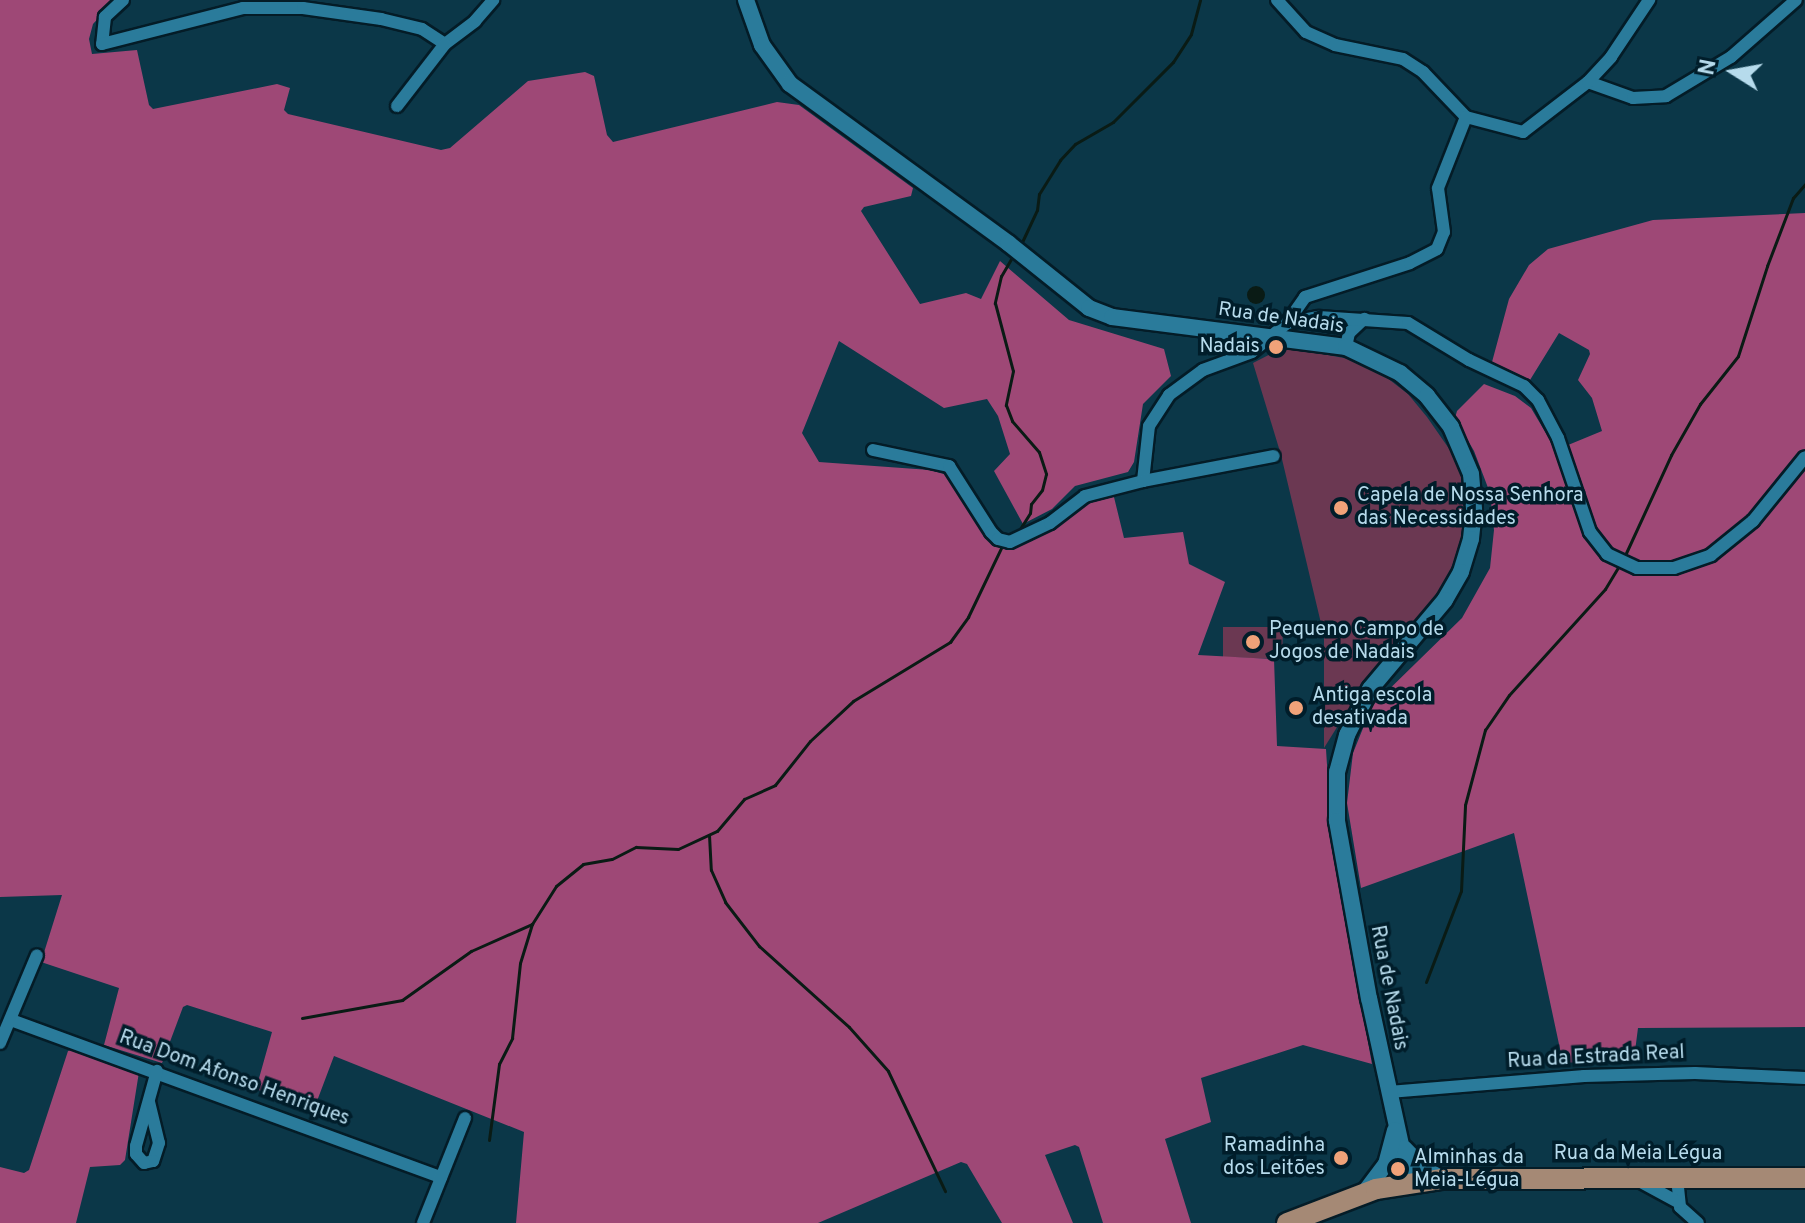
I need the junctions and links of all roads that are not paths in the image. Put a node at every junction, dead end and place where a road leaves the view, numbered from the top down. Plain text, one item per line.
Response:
1 (123, 0) edge
2 (493, 0) edge
3 (746, 0) edge
4 (1277, 0) edge
5 (1649, 0) edge
6 (1796, 0) edge
7 (445, 44) junction
8 (1588, 82) junction
9 (397, 106) dead end
10 (1466, 117) junction
11 (1364, 319) junction
12 (1287, 323) junction
13 (1271, 338) junction
14 (1346, 347) junction
15 (873, 450) dead end
16 (1274, 456) dead end
17 (1805, 457) edge
18 (1143, 481) junction
19 (37, 955) dead end
20 (11, 1020) junction
21 (0, 1043) edge
22 (157, 1071) junction
23 (1805, 1078) edge
24 (1389, 1092) junction
25 (149, 1102) dead end
26 (465, 1118) dead end
27 (1397, 1149) junction
28 (441, 1177) junction
29 (1805, 1178) edge
30 (1442, 1179) junction
31 (1396, 1186) junction
32 (1674, 1192) junction
33 (1364, 1193) junction
34 (423, 1223) edge
35 (1287, 1223) edge
36 (1682, 1223) edge
37 (1698, 1223) edge

1 - 7 street
2 - 7 street
3 - 13 street, Rua de Nadais
4 - 10 street
5 - 8 street
6 - 8 street
7 - 9 street
8 - 10 street
10 - 12 street
11 - 12 street
11 - 14 street
11 - 17 street
12 - 13 street
13 - 14 street, Rua de Nadais
13 - 18 street
14 - 24 street, Rua de Nadais
15 - 18 street
16 - 18 street
19 - 20 street
20 - 21 street
20 - 22 street, Rua Dom Afonso Henriques
22 - 25 street
22 - 28 street, Rua Dom Afonso Henriques
23 - 24 street, Rua da Estrada Real
24 - 27 street, Rua de Nadais
26 - 28 street
27 - 30 street
27 - 31 street, Rua de Nadais
27 - 33 street, Rua de Nadais
28 - 34 street
29 - 32 main road, Rua da Meia Légua
30 - 31 main road, Rua da Meia Légua
30 - 32 main road, Rua da Meia Légua
31 - 33 main road, Rua da Meia Légua
32 - 36 street
32 - 37 street
33 - 35 main road, Rua da Meia Légua

